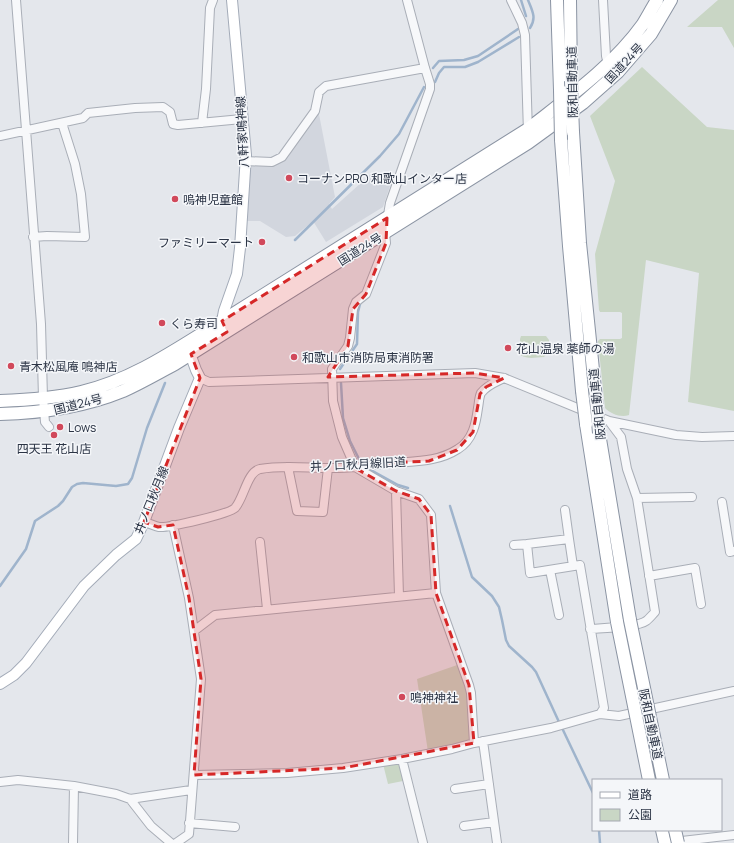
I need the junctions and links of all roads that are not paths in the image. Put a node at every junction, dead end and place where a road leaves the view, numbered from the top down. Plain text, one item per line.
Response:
1 (16, 0) edge
2 (213, 0) edge
3 (232, 0) edge
4 (407, 0) edge
5 (511, 0) edge
6 (557, 0) edge
7 (570, 0) edge
8 (604, 0) edge
9 (657, 0) edge
10 (671, 0) edge
11 (608, 65) junction
12 (425, 68) junction
13 (618, 72) junction
14 (242, 119) junction
15 (62, 123) junction
16 (202, 123) junction
17 (528, 129) junction
18 (25, 131) junction
19 (0, 136) edge
20 (528, 143) junction
21 (245, 161) junction
22 (387, 218) junction
23 (386, 233) junction
24 (33, 237) junction
25 (225, 326) junction
26 (185, 343) junction
27 (191, 354) junction
28 (332, 377) junction
29 (200, 378) junction
30 (504, 378) junction
31 (43, 398) junction
32 (0, 401) edge
33 (44, 412) junction
34 (0, 414) edge
35 (610, 421) junction
36 (48, 427) dead end
37 (734, 436) edge
38 (288, 467) junction
39 (355, 467) junction
40 (328, 468) junction
41 (396, 491) junction
42 (692, 497) dead end
43 (637, 498) junction
44 (722, 502) dead end
45 (565, 510) dead end
46 (144, 522) junction
47 (173, 525) junction
48 (569, 539) junction
49 (260, 542) dead end
50 (527, 544) junction
51 (514, 545) dead end
52 (734, 551) edge
53 (573, 566) junction
54 (550, 570) junction
55 (649, 576) junction
56 (436, 593) junction
57 (399, 596) junction
58 (701, 604) dead end
59 (267, 609) junction
60 (559, 615) dead end
61 (590, 629) junction
62 (194, 631) junction
63 (0, 684) edge
64 (734, 691) edge
65 (600, 714) junction
66 (483, 741) junction
67 (474, 743) junction
68 (402, 759) junction
69 (194, 776) junction
70 (649, 779) edge
71 (663, 779) edge
72 (0, 782) edge
73 (489, 784) junction
74 (74, 786) junction
75 (455, 789) dead end
76 (191, 790) junction
77 (130, 799) junction
78 (494, 822) junction
79 (189, 824) junction
80 (235, 826) dead end
81 (464, 826) dead end
82 (662, 831) edge
83 (675, 831) edge
84 (734, 835) edge
85 (717, 840) edge
86 (73, 843) edge
87 (171, 843) edge
88 (176, 843) edge
89 (423, 843) edge
90 (497, 843) edge
91 (667, 843) edge
92 (678, 843) edge

1 - 18 street
2 - 16 street
3 - 14 main road, 八軒家鳴神線
4 - 12 street
5 - 17 street
6 - 70 highway, 阪和自動車道, bridge
7 - 71 highway, 阪和自動車道, bridge
8 - 11 street
9 - 11 highway, 国道24号
10 - 13 highway, 国道24号
11 - 13 street
11 - 17 highway, 国道24号
12 - 21 street
12 - 22 street
13 - 20 highway, 国道24号
14 - 16 street
14 - 21 main road, 八軒家鳴神線
15 - 16 street
15 - 18 street
15 - 24 street
17 - 20 street
17 - 22 highway, 国道24号
18 - 19 street
18 - 24 street
20 - 23 highway, 国道24号
21 - 25 main road, 八軒家鳴神線
22 - 23 street
22 - 25 highway, 国道24号
23 - 25 highway, 国道24号
23 - 28 street
24 - 31 street
25 - 26 highway, 国道24号
25 - 27 highway, 国道24号
26 - 27 main road
26 - 31 highway, 国道24号
27 - 29 main road
27 - 33 highway, 国道24号
28 - 29 street
28 - 30 street
28 - 39 street
29 - 46 main road, 井ノ口秋月線
30 - 35 street
30 - 39 street, 井ノ口秋月線旧道
31 - 32 highway, 国道24号
31 - 33 street
33 - 34 highway, 国道24号
33 - 36 street
35 - 37 street
35 - 43 street
38 - 40 street, 井ノ口秋月線旧道
38 - 40 street
38 - 47 street, 井ノ口秋月線旧道
39 - 40 street, 井ノ口秋月線旧道
39 - 41 street
41 - 56 street
41 - 57 street
42 - 43 street
43 - 55 street
44 - 52 street
45 - 48 street
46 - 47 street, 井ノ口秋月線旧道
46 - 63 main road, 井ノ口秋月線
47 - 62 street
48 - 50 street
48 - 53 street
49 - 59 street
50 - 51 street
50 - 54 street
53 - 54 street
53 - 61 street
54 - 60 street
55 - 58 street
55 - 61 street
56 - 57 street
56 - 67 street
57 - 59 street
59 - 62 street
61 - 65 street
62 - 69 street
64 - 65 street
65 - 66 street
66 - 67 street
66 - 73 street
67 - 68 street
68 - 69 street
68 - 89 street
69 - 76 street
72 - 74 street
73 - 75 street
73 - 78 street
74 - 77 street
74 - 86 street
76 - 77 street
76 - 79 street
77 - 87 street
78 - 81 street
78 - 90 street
79 - 80 street
79 - 88 street
82 - 91 highway
83 - 92 highway, bridge
84 - 85 street
85 - 91 street

